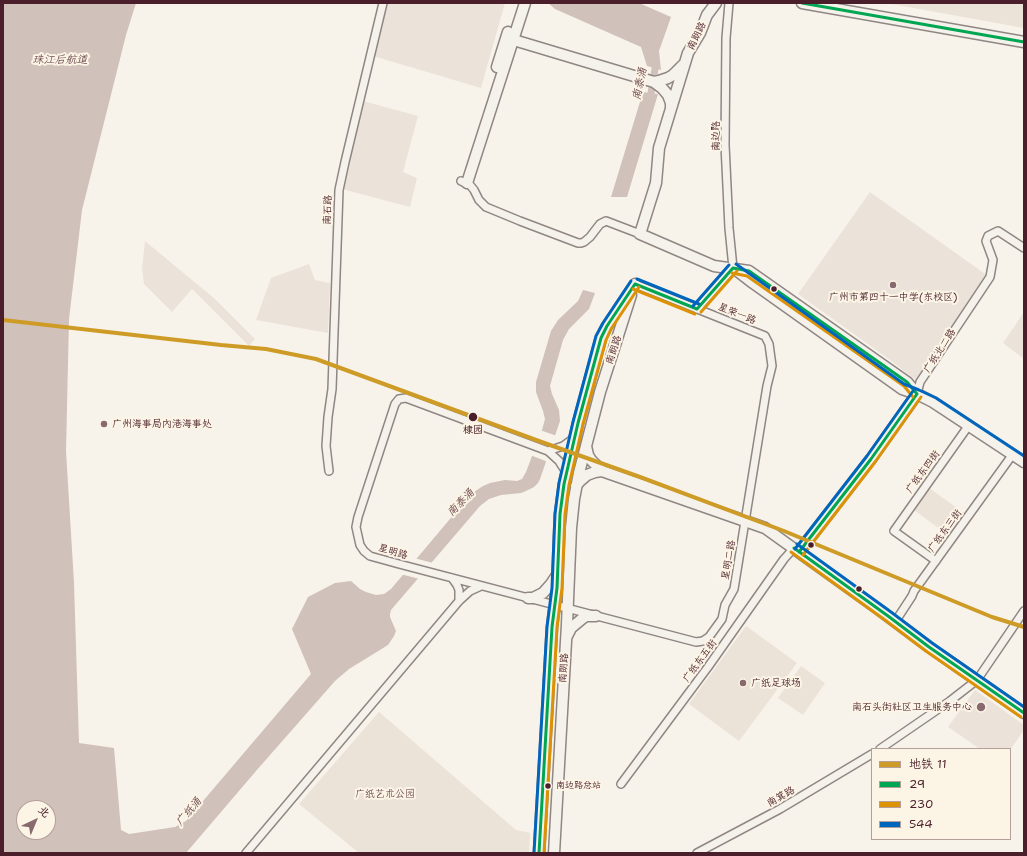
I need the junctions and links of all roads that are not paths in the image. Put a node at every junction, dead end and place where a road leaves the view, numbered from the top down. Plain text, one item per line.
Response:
1 (383, 3) edge
2 (716, 3) edge
3 (729, 3) edge
4 (802, 3) edge
5 (838, 3) edge
6 (521, 6) edge
7 (1024, 36) edge
8 (510, 39) junction
9 (1024, 42) edge
10 (685, 62) junction
11 (654, 82) junction
12 (671, 109) junction
13 (464, 182) joint
14 (640, 234) junction
15 (1024, 248) edge
16 (733, 268) junction
17 (635, 284) junction
18 (697, 309) junction
19 (765, 336) joint
20 (917, 394) junction
21 (969, 425) junction
22 (574, 438) junction
23 (586, 445) junction
24 (552, 452) junction
25 (1013, 454) junction
26 (1024, 462) edge
27 (329, 471) dead end
28 (602, 471) junction
29 (566, 472) junction
30 (576, 487) junction
31 (745, 520) junction
32 (559, 547) junction
33 (570, 548) junction
34 (796, 550) junction
35 (936, 561) junction
36 (557, 575) junction
37 (449, 577) junction
38 (482, 586) junction
39 (528, 598) junction
40 (459, 601) junction
41 (554, 605) junction
42 (568, 609) junction
43 (1024, 611) edge
44 (596, 616) junction
45 (895, 622) junction
46 (566, 638) junction
47 (549, 667) junction
48 (564, 667) junction
49 (977, 680) junction
50 (1024, 713) edge
51 (881, 748) edge
52 (871, 755) edge
53 (621, 784) dead end
54 (246, 853) edge
55 (539, 853) edge
56 (554, 853) edge
57 (698, 853) edge

1 - 27 street, 南石路
2 - 10 street, 南朗路
3 - 16 street, 南边路
4 - 9 street
5 - 7 street
6 - 8 street
8 - 11 street
8 - 13 street
10 - 11 street
10 - 12 street, 南朗路
11 - 12 street
12 - 14 street, 南朗路
13 - 14 street
14 - 16 street
15 - 20 street, 广纸北二路
16 - 18 street
16 - 20 street
17 - 18 street, 星荣一路
17 - 22 street, 南朗路
17 - 23 street, 南朗路
18 - 19 street, 星荣一路
19 - 31 street, 星明二路
20 - 21 street
20 - 34 street, 广纸北二路
21 - 25 street
21 - 35 street, 广纸东四街
22 - 24 street
22 - 29 street, 南朗路
23 - 28 street
23 - 30 street, 南朗路
24 - 29 street
24 - 37 street, 星明路
25 - 26 street
25 - 35 street, 广纸东三街
28 - 30 street
28 - 31 street
29 - 32 street, 南朗路
30 - 33 street, 南朗路
31 - 34 street
31 - 44 street, 星明二路
32 - 33 street
32 - 36 street, 南朗路
33 - 42 street, 南朗路
34 - 45 street
34 - 53 street, 广纸东五街
35 - 45 street, 广纸东三街
36 - 39 street
36 - 41 street, 南朗路
37 - 38 street, 星明路
37 - 40 street
38 - 39 street, 星明路
38 - 40 street
39 - 41 street, 星明路
40 - 54 street
41 - 42 street, 星明路
41 - 47 street, 南朗路
42 - 44 street, 星明二路
42 - 46 street, 南朗路
43 - 49 street
44 - 46 street
45 - 49 street
46 - 48 street, 南朗路
47 - 48 street
47 - 55 street, 南朗路
48 - 56 street, 南朗路
49 - 50 street
49 - 51 street
52 - 57 street, 南箕路

